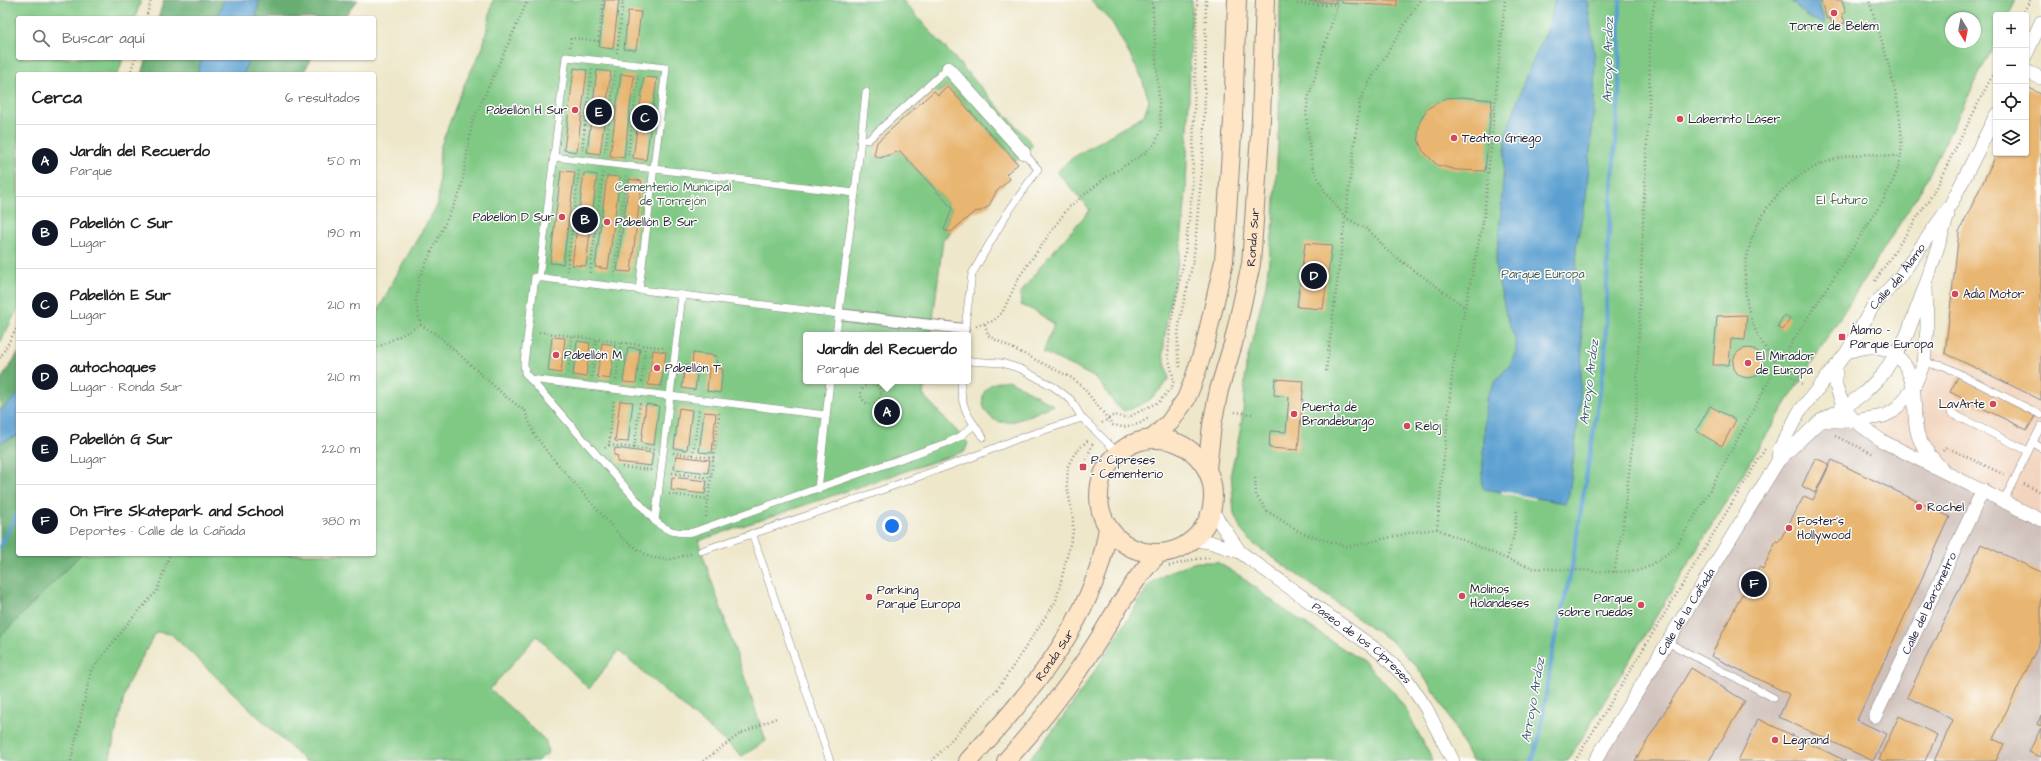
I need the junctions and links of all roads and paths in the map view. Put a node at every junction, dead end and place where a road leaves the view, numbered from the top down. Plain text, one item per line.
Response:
1 (151, 0) edge
2 (528, 0) edge
3 (603, 0) edge
4 (623, 0) edge
5 (1152, 0) edge
6 (1197, 0) edge
7 (1206, 0) edge
8 (1238, 0) edge
9 (1265, 0) edge
10 (1297, 0) edge
11 (1339, 0) edge
12 (1420, 0) edge
13 (1505, 0) edge
14 (1655, 0) edge
15 (1869, 0) edge
16 (2030, 0) edge
17 (1339, 5) junction
18 (2024, 12) edge
19 (147, 16) edge
20 (2041, 22) edge
21 (2029, 48) edge
22 (617, 49) dead end
23 (568, 57) junction
24 (134, 60) edge
25 (948, 68) joint
26 (131, 72) edge
27 (2029, 72) edge
28 (2041, 78) edge
29 (866, 92) dead end
30 (1993, 120) edge
31 (861, 139) junction
32 (1024, 153) joint
33 (554, 157) junction
34 (1901, 157) junction
35 (653, 170) junction
36 (856, 193) junction
37 (1951, 204) junction
38 (1346, 218) junction
39 (539, 278) junction
40 (1926, 284) junction
41 (639, 290) junction
42 (682, 295) junction
43 (1465, 307) junction
44 (839, 314) junction
45 (985, 324) junction
46 (421, 325) junction
47 (16, 330) edge
48 (528, 330) junction
49 (836, 332) edge
50 (964, 332) edge
51 (572, 336) junction
52 (596, 340) junction
53 (376, 348) edge
54 (675, 350) junction
55 (1847, 352) junction
56 (1895, 354) junction
57 (0, 358) edge
58 (971, 361) edge
59 (1924, 363) junction
60 (1778, 364) junction
61 (1836, 366) junction
62 (1326, 371) dead end
63 (1181, 372) dead end
64 (530, 379) junction
65 (566, 383) junction
66 (830, 384) edge
67 (961, 384) edge
68 (1802, 384) dead end
69 (591, 386) junction
70 (865, 386) joint
71 (1913, 389) junction
72 (670, 396) junction
73 (700, 400) junction
74 (720, 402) junction
75 (1844, 408) junction
76 (1235, 412) dead end
77 (1951, 413) dead end
78 (1252, 414) dead end
79 (826, 415) junction
80 (2041, 415) edge
81 (1151, 416) dead end
82 (1082, 418) junction
83 (1108, 418) junction
84 (1855, 421) junction
85 (1820, 422) junction
86 (974, 425) junction
87 (2041, 426) edge
88 (1096, 429) junction
89 (1828, 435) dead end
90 (983, 437) dead end
91 (1152, 439) junction
92 (2032, 442) junction
93 (2041, 448) edge
94 (2028, 451) junction
95 (1118, 453) junction
96 (1941, 453) dead end
97 (693, 456) dead end
98 (1881, 458) dead end
99 (1778, 461) junction
100 (1207, 469) junction
101 (1944, 471) junction
102 (1255, 478) dead end
103 (2015, 480) junction
104 (818, 489) junction
105 (1983, 490) junction
106 (2041, 492) edge
107 (658, 493) junction
108 (708, 499) junction
109 (2004, 500) junction
110 (1517, 508) dead end
111 (1212, 511) junction
112 (2041, 520) edge
113 (655, 521) junction
114 (710, 526) junction
115 (1108, 529) junction
116 (1437, 529) junction
117 (752, 533) junction
118 (1194, 540) junction
119 (701, 551) joint
120 (1240, 552) junction
121 (169, 556) edge
122 (1212, 557) dead end
123 (1507, 559) junction
124 (1161, 562) junction
125 (1614, 572) junction
126 (1667, 642) junction
127 (1774, 698) dead end
128 (1875, 717) dead end
129 (776, 718) dead end
130 (71, 761) edge
131 (703, 761) edge
132 (830, 761) edge
133 (932, 761) edge
134 (968, 761) edge
135 (1006, 761) edge
136 (1453, 761) edge
137 (1594, 761) edge

1 - 19 path
2 - 46 path
3 - 23 path
4 - 22 path
5 - 45 path
6 - 83 path
7 - 63 path
8 - 91 main road, Ronda Sur
9 - 100 main road, Ronda Sur
10 - 17 path
11 - 17 path
12 - 38 path
13 - 43 path
14 - 125 path
15 - 34 path
16 - 18 path
17 - 38 path
20 - 21 street
23 - 33 lane
23 - 35 lane
24 - 26 path
25 - 31 lane
25 - 32 street
27 - 28 street
29 - 31 lane
30 - 37 street, Calle del Álamo
31 - 36 lane
32 - 50 lane
33 - 35 lane
33 - 39 lane
34 - 60 path
34 - 60 path
35 - 36 lane
35 - 41 lane
36 - 44 lane
37 - 40 street, Calle del Álamo
37 - 55 street, Calle del Álamo
38 - 43 path
38 - 62 path
39 - 41 lane
39 - 48 lane
40 - 56 street, Calle del Álamo
40 - 59 street, Calle del Álamo
41 - 42 lane
42 - 44 lane
42 - 54 lane
43 - 116 path
44 - 49 lane
44 - 50 street
45 - 50 path
45 - 83 path
46 - 53 path
46 - 119 path
47 - 57 path
48 - 51 path
48 - 64 lane
51 - 52 path
51 - 65 path
52 - 54 path
52 - 69 path
54 - 72 lane
55 - 56 street
55 - 61 street, Calle del Álamo
56 - 71 street, Calle del Álamo
56 - 75 street, Calle del Álamo
58 - 82 lane
59 - 71 street, Calle del Álamo
59 - 80 lane
60 - 68 path
60 - 125 path
61 - 75 street
61 - 99 street, Calle del Álamo
64 - 65 lane
64 - 113 lane
65 - 69 lane
66 - 79 lane
67 - 86 lane
69 - 72 lane
70 - 70 path
71 - 84 street, Calle del Álamo
71 - 101 street, Calle del Álamo
72 - 73 lane
72 - 107 lane
73 - 74 lane
73 - 97 path
74 - 79 lane
74 - 108 path
75 - 84 street
75 - 85 street, Calle del Álamo
76 - 78 path
77 - 94 lane
79 - 104 lane
81 - 83 path
82 - 88 lane
82 - 117 lane
83 - 88 path
84 - 85 street, Calle del Álamo
84 - 101 street
85 - 99 street, Calle del Álamo
86 - 90 lane
86 - 104 lane
87 - 92 lane
88 - 95 lane
88 - 133 path
89 - 98 path
91 - 95 main road, Ronda Sur
91 - 100 main road, Ronda Sur
92 - 93 lane
92 - 94 lane
94 - 103 lane
95 - 115 main road, Ronda Sur
96 - 103 path
99 - 126 street, Calle de la Cañada
100 - 111 main road, Ronda Sur
101 - 105 street
102 - 116 path
103 - 106 path
103 - 109 lane
104 - 114 lane
105 - 109 street
105 - 128 street, Calle del Barómetro
107 - 108 path
107 - 113 lane
108 - 114 path
109 - 112 street
110 - 123 path
111 - 118 main road, Ronda Sur
111 - 120 street, Paseo de los Cipreses
113 - 114 lane
115 - 124 main road, Ronda Sur
115 - 134 main road, Ronda Sur
116 - 123 path
117 - 119 lane
117 - 132 lane
118 - 120 street, Paseo de los Cipreses
118 - 124 main road, Ronda Sur
120 - 136 street, Paseo de los Cipreses
121 - 130 path
122 - 124 path
123 - 125 path
124 - 135 main road
126 - 127 lane
126 - 137 street, Calle de la Cañada
129 - 131 path

